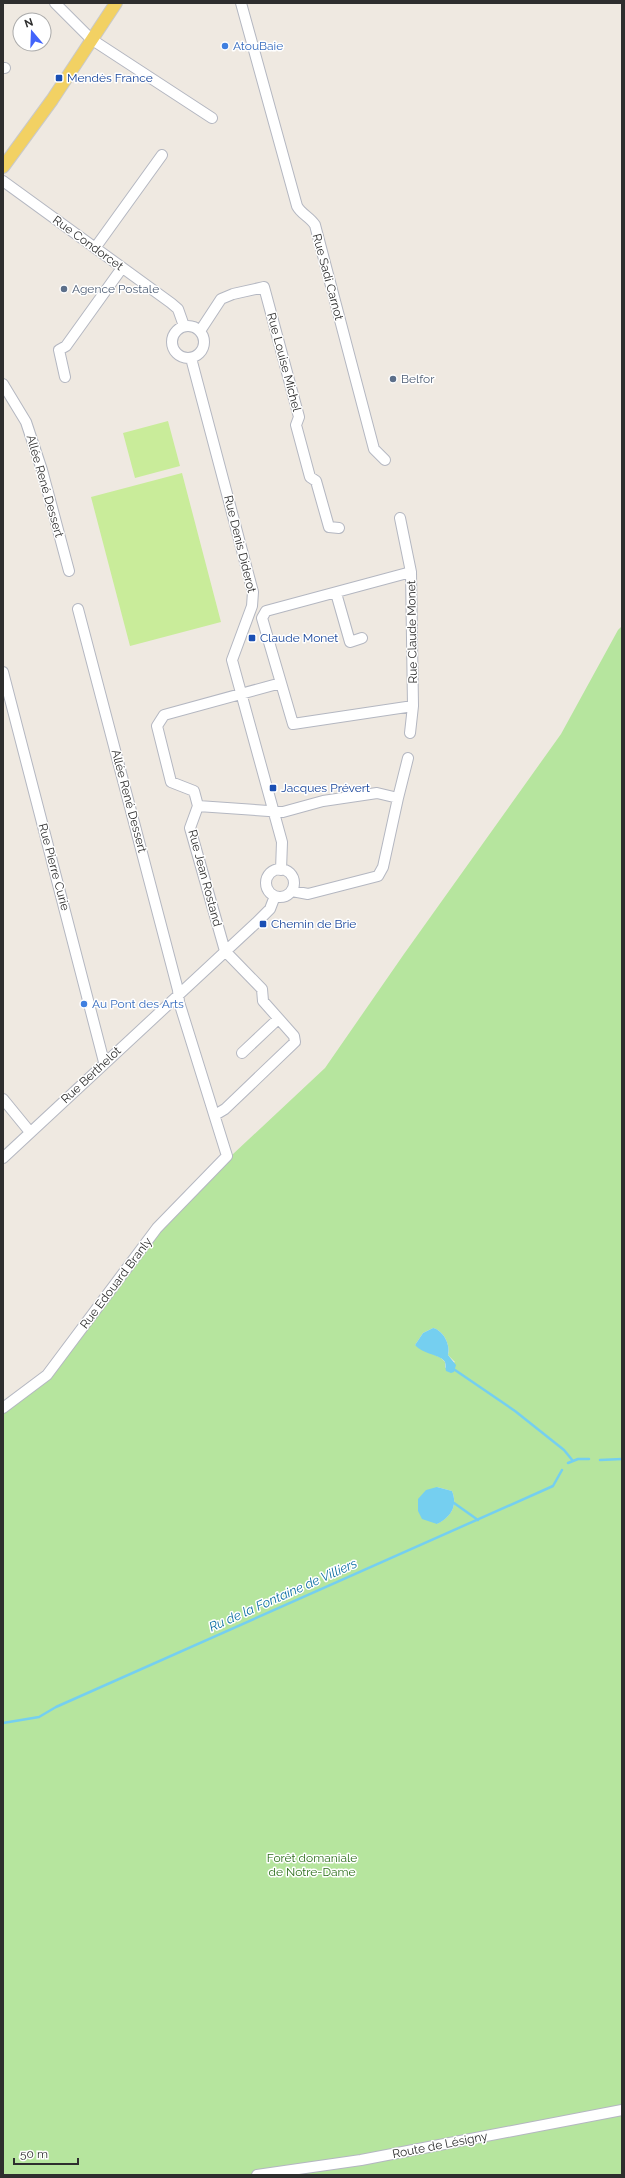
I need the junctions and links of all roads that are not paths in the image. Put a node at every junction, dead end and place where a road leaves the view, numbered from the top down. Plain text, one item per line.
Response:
1 (55, 3) edge
2 (116, 3) edge
3 (241, 3) edge
4 (91, 39) junction
5 (212, 118) dead end
6 (162, 155) dead end
7 (3, 167) edge
8 (3, 181) edge
9 (95, 248) junction
10 (122, 268) junction
11 (184, 326) junction
12 (200, 331) junction
13 (191, 358) junction
14 (65, 377) dead end
15 (3, 384) edge
16 (385, 460) dead end
17 (400, 518) dead end
18 (339, 528) dead end
19 (68, 571) dead end
20 (411, 572) junction
21 (336, 593) junction
22 (78, 609) dead end
23 (362, 638) dead end
24 (3, 672) edge
25 (280, 683) junction
26 (242, 694) junction
27 (413, 706) junction
28 (410, 733) dead end
29 (408, 758) dead end
30 (398, 798) junction
31 (198, 806) junction
32 (273, 811) junction
33 (281, 870) junction
34 (292, 891) junction
35 (275, 896) junction
36 (225, 951) junction
37 (179, 993) junction
38 (278, 1019) junction
39 (242, 1052) dead end
40 (104, 1062) junction
41 (3, 1099) edge
42 (215, 1115) junction
43 (30, 1132) junction
44 (227, 1156) joint
45 (3, 1158) edge
46 (3, 1408) edge
47 (622, 2110) edge
48 (257, 2175) edge

1 - 4 street
2 - 4 main road
3 - 16 street, Rue Sadi Carnot
4 - 5 street
4 - 7 main road
6 - 9 street
8 - 9 street, Rue Condorcet
9 - 10 street, Rue Condorcet
10 - 11 street, Rue Condorcet
10 - 14 street
11 - 12 street
11 - 13 street
12 - 13 street
12 - 18 street, Rue Louise Michel
13 - 26 street, Rue Denis Diderot
15 - 19 street, Allée René Dessert
17 - 20 street
20 - 21 street, Rue Claude Monet
20 - 27 street, Rue Claude Monet
21 - 23 street
21 - 25 street, Rue Claude Monet
22 - 37 street, Allée René Dessert
24 - 40 street, Rue Pierre Curie
25 - 26 street
25 - 27 street, Rue Claude Monet
26 - 31 street
26 - 32 street, Rue Denis Diderot
27 - 28 street
29 - 30 street
30 - 32 street
30 - 34 street
31 - 32 street
31 - 36 street, Rue Jean Rostand
32 - 33 street, Rue Denis Diderot
33 - 34 street
33 - 35 street
34 - 35 street
35 - 36 street
36 - 37 street
36 - 38 street
37 - 40 street, Rue Berthelot
37 - 42 street, Allée René Dessert
38 - 39 street
38 - 42 street
40 - 43 street, Rue Berthelot
41 - 43 street
42 - 44 street, Allée René Dessert
43 - 45 street, Rue Berthelot
44 - 46 street, Rue Edouard Branly
47 - 48 street, Route de Lésigny

